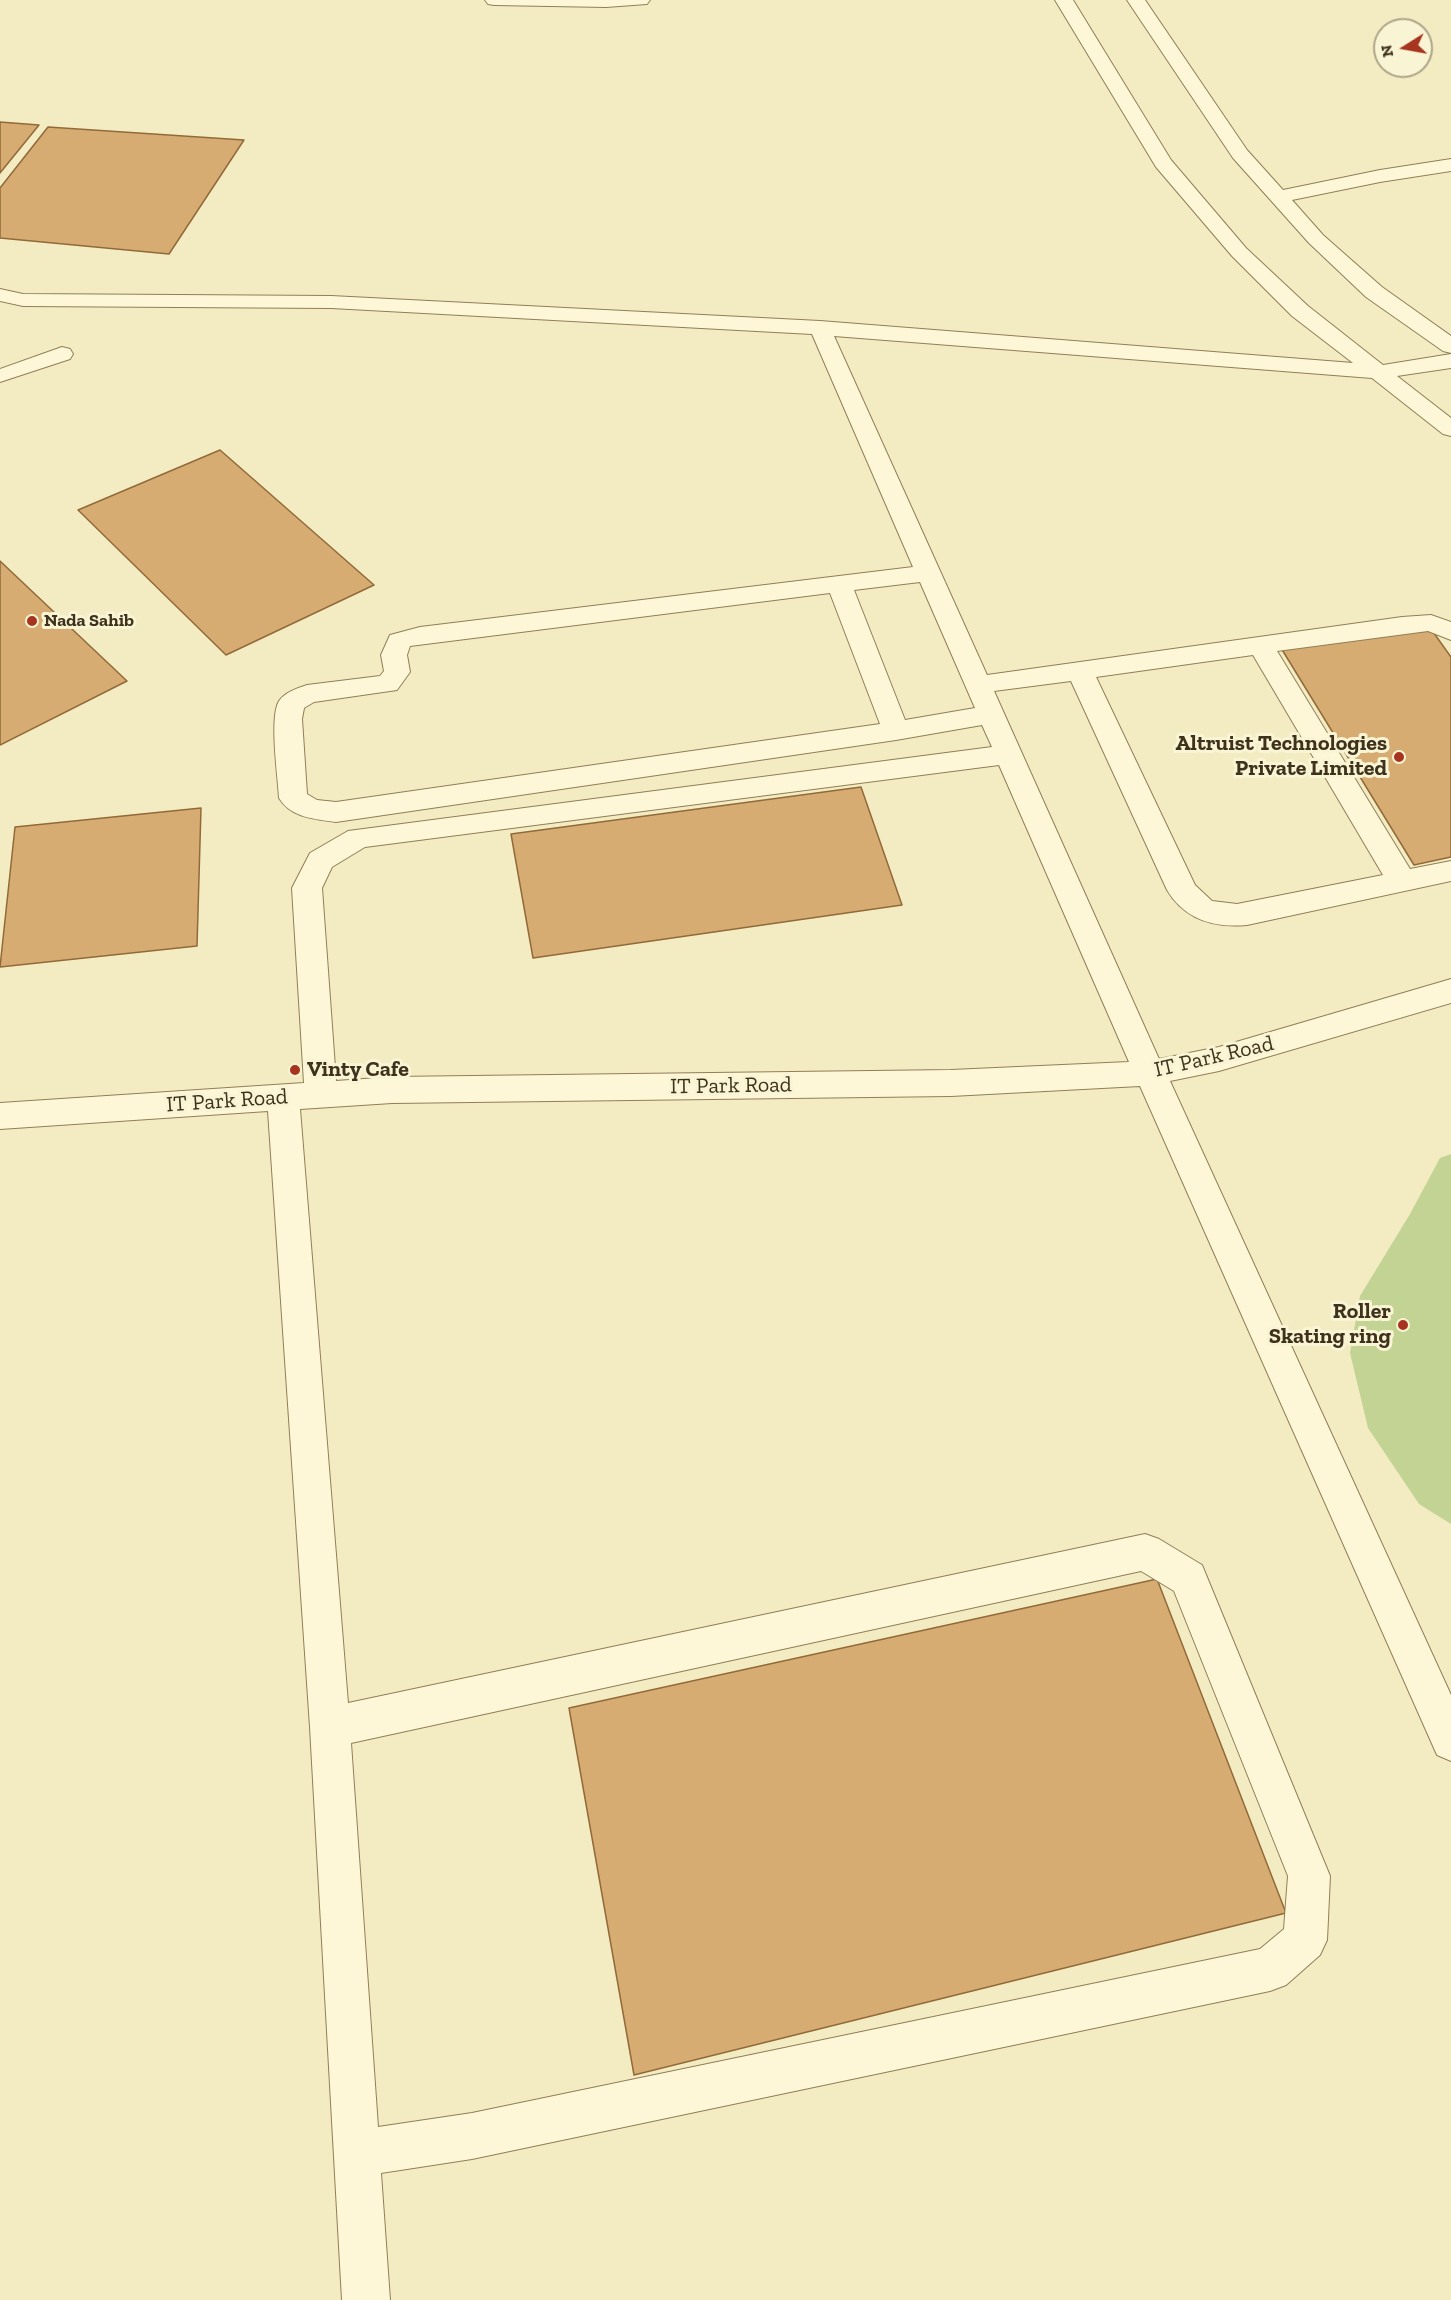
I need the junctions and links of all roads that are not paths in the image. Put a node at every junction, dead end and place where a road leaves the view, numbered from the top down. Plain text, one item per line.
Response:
1 (494, 0) edge
2 (641, 0) edge
3 (1064, 0) edge
4 (1136, 0) edge
5 (1451, 165) edge
6 (1279, 198) junction
7 (0, 295) edge
8 (820, 328) junction
9 (1451, 346) edge
10 (62, 354) dead end
11 (1451, 361) edge
12 (1378, 372) junction
13 (2, 376) dead end
14 (1451, 429) edge
15 (929, 573) junction
16 (839, 584) junction
17 (1451, 632) edge
18 (1260, 645) junction
19 (1080, 671) junction
20 (978, 685) junction
21 (992, 714) junction
22 (896, 731) junction
23 (1008, 754) junction
24 (1451, 871) edge
25 (1402, 881) junction
26 (1451, 992) edge
27 (1150, 1073) junction
28 (302, 1096) junction
29 (0, 1116) edge
30 (330, 1726) junction
31 (1451, 1742) edge
32 (356, 2154) junction
33 (366, 2300) edge

1 - 2 street
3 - 12 street
4 - 6 street
5 - 6 street
6 - 9 street
7 - 8 street
8 - 12 street
8 - 15 street
10 - 13 street
11 - 12 street
12 - 14 street
15 - 16 street
15 - 20 street
16 - 22 street
16 - 22 street
17 - 18 street
18 - 19 street
18 - 25 street
19 - 20 street
19 - 25 street
20 - 21 street
21 - 22 street
21 - 23 street
23 - 27 street
23 - 28 street
24 - 25 street
26 - 27 street, IT Park Road
27 - 28 street, IT Park Road
27 - 31 street
28 - 29 street, IT Park Road
28 - 30 street
30 - 32 street
30 - 32 street
32 - 33 street

